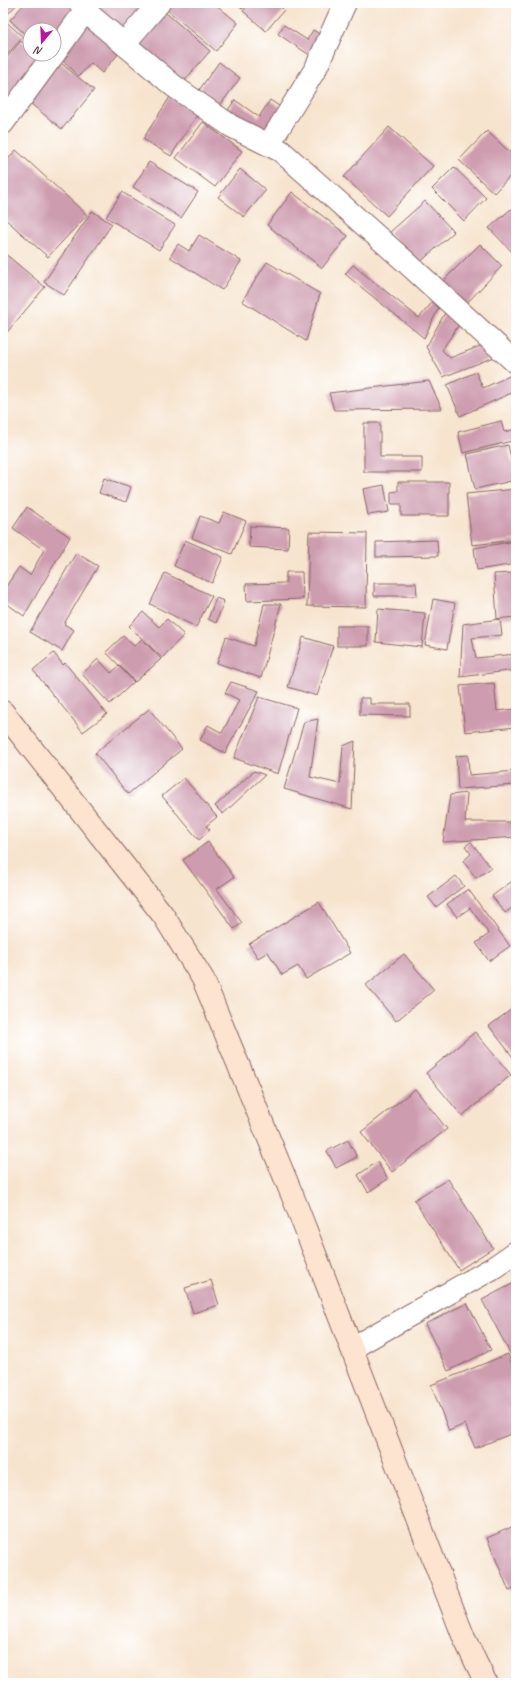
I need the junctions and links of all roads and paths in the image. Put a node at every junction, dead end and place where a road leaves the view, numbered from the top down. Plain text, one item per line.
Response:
1 (159, 3) edge
2 (345, 3) edge
3 (82, 7) edge
4 (62, 41) edge
5 (124, 44) junction
6 (48, 62) edge
7 (3, 123) edge
8 (269, 144) junction
9 (516, 363) edge
10 (3, 712) edge
11 (516, 1252) edge
12 (352, 1348) junction
13 (486, 1683) edge

1 - 5 street
2 - 8 street
3 - 4 street
3 - 5 street
5 - 8 street
6 - 7 street
8 - 9 street
10 - 12 main road
11 - 12 street
12 - 13 main road

